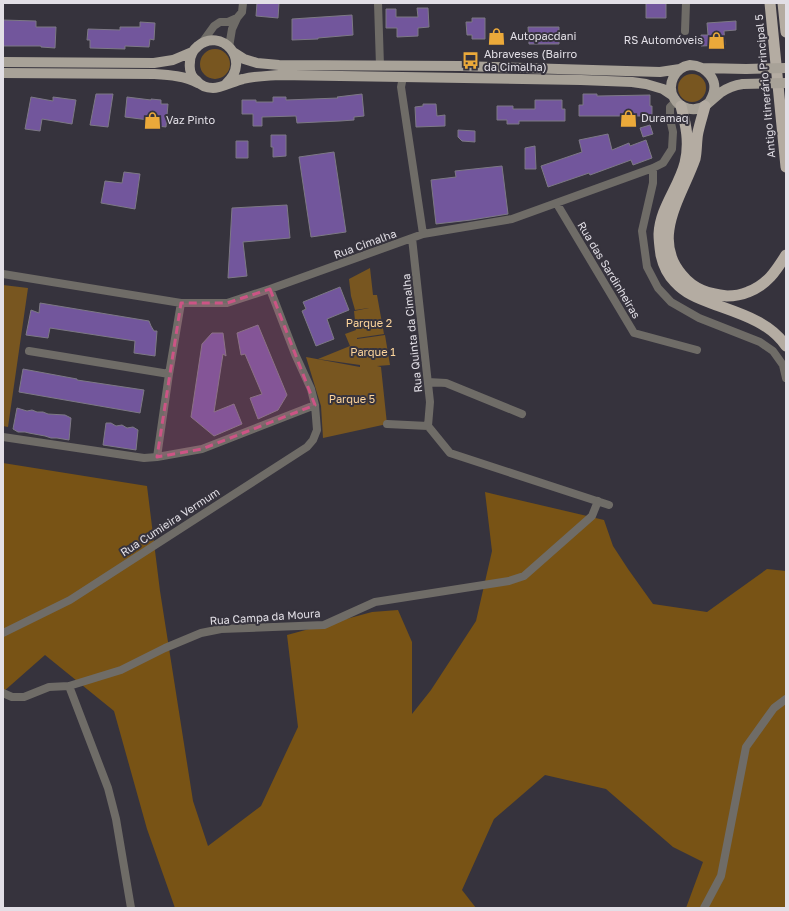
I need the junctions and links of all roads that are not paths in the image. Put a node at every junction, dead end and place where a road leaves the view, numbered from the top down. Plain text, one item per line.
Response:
1 (243, 3) edge
2 (378, 3) edge
3 (686, 3) edge
4 (770, 3) edge
5 (784, 3) edge
6 (237, 18) junction
7 (685, 31) dead end
8 (786, 32) edge
9 (201, 44) junction
10 (231, 50) junction
11 (192, 52) junction
12 (3, 62) edge
13 (380, 66) junction
14 (702, 68) junction
15 (786, 68) edge
16 (680, 69) junction
17 (3, 73) edge
18 (403, 77) junction
19 (786, 83) edge
20 (200, 84) junction
21 (226, 84) junction
22 (676, 101) junction
23 (708, 103) junction
24 (786, 167) edge
25 (653, 168) junction
26 (556, 204) junction
27 (424, 234) junction
28 (412, 238) junction
29 (786, 254) edge
30 (3, 274) edge
31 (270, 289) junction
32 (181, 304) junction
33 (786, 346) edge
34 (697, 350) dead end
35 (29, 351) dead end
36 (169, 374) junction
37 (786, 378) edge
38 (428, 382) junction
39 (315, 406) junction
40 (522, 414) dead end
41 (387, 424) dead end
42 (428, 426) junction
43 (3, 437) edge
44 (157, 457) junction
45 (598, 501) junction
46 (609, 504) dead end
47 (3, 633) edge
48 (69, 686) junction
49 (3, 693) edge
50 (786, 698) edge
51 (131, 908) edge
52 (704, 908) edge

1 - 6 street
2 - 13 street
3 - 7 street
4 - 24 highway, Antigo Itinerário Principal 5
5 - 8 highway
6 - 9 street
6 - 10 street
9 - 10 main road
9 - 11 main road
10 - 13 main road
10 - 21 main road
11 - 12 main road
11 - 20 main road
13 - 16 main road
14 - 15 main road, bridge
14 - 16 main road
14 - 23 main road
16 - 22 main road
17 - 20 main road
18 - 21 main road
18 - 22 main road
18 - 27 street
19 - 23 main road, bridge
20 - 21 main road
22 - 23 main road
22 - 25 street, Rua Cimalha
22 - 33 highway
23 - 29 highway
25 - 26 street, Rua Cimalha
25 - 37 street
26 - 27 street, Rua Cimalha
26 - 34 street, Rua das Sardinheiras
27 - 28 street, Rua Cimalha
28 - 31 street, Rua Cimalha
28 - 38 street, Rua Quinta da Cimalha
30 - 32 street, Rua Cimalha
31 - 32 street, Rua Cimalha
31 - 39 street, Rua Cumieira Vermum
32 - 36 street
35 - 36 street
36 - 44 street
38 - 40 street
38 - 42 street, Rua Quinta da Cimalha
39 - 44 street
39 - 47 street, Rua Cumieira Vermum
41 - 42 street
42 - 45 street
43 - 44 street
45 - 46 street
45 - 48 street, Rua Campa da Moura
48 - 49 street, Rua Campa da Moura
48 - 51 street
50 - 52 street

